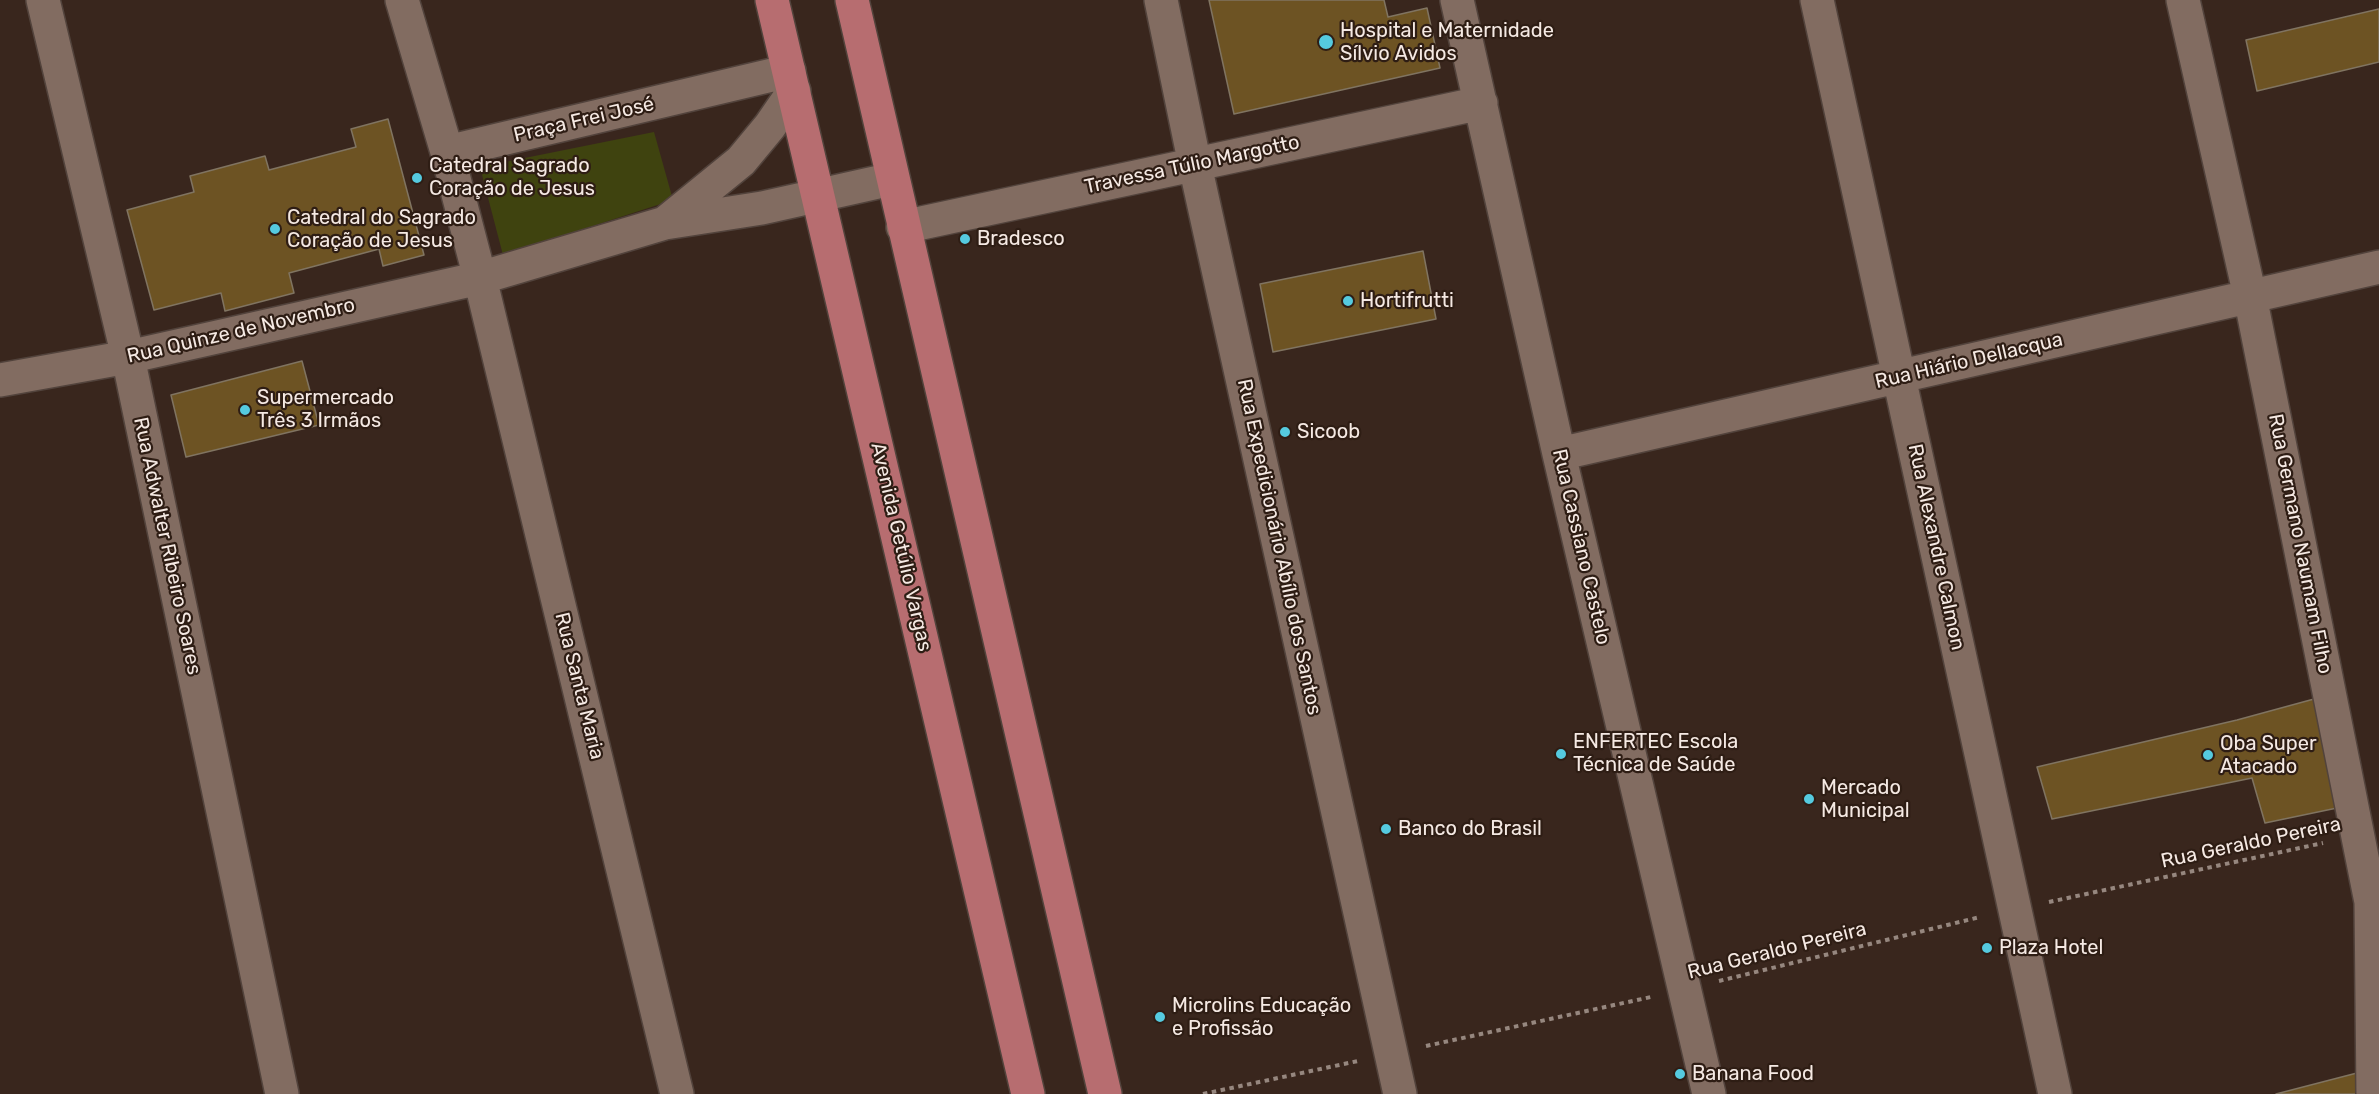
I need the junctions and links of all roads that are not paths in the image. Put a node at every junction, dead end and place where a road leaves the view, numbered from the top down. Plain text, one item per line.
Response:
1 (43, 0) edge
2 (402, 0) edge
3 (772, 0) edge
4 (852, 0) edge
5 (1161, 0) edge
6 (1457, 0) edge
7 (1817, 0) edge
8 (2183, 0) edge
9 (792, 81) junction
10 (1481, 103) junction
11 (447, 152) junction
12 (1195, 165) junction
13 (892, 179) junction
14 (819, 195) junction
15 (665, 223) junction
16 (903, 227) junction
17 (2379, 267) edge
18 (480, 278) junction
19 (2250, 296) junction
20 (128, 357) junction
21 (1898, 378) junction
22 (0, 380) edge
23 (1559, 454) junction
24 (2375, 913) edge
25 (282, 1094) edge
26 (677, 1094) edge
27 (1028, 1094) edge
28 (1105, 1094) edge
29 (1400, 1094) edge
30 (1709, 1094) edge
31 (2055, 1094) edge
32 (2373, 1094) edge

1 - 20 street, Rua Adwalter Ribeiro Soares
2 - 11 street
3 - 9 main road, Avenida Getúlio Vargas
4 - 13 main road
5 - 12 street, Rua Expedicionário Abílio dos Santos
6 - 10 street, Rua Cassiano Castelo
7 - 21 street, Rua Alexandre Calmon
8 - 19 street, Rua Germano Naumam Filho
9 - 11 street, Praça Frei José
9 - 14 main road, Avenida Getúlio Vargas
9 - 15 street
10 - 12 street, Travessa Túlio Margotto
10 - 23 street, Rua Cassiano Castelo
11 - 18 street
12 - 16 street, Travessa Túlio Margotto
12 - 29 street, Rua Expedicionário Abílio dos Santos
13 - 14 street
13 - 16 main road
14 - 15 street
14 - 27 main road, Avenida Getúlio Vargas
15 - 18 street
16 - 28 main road
17 - 19 street, Rua Hiário Dellacqua
18 - 20 street, Rua Quinze de Novembro
18 - 26 street, Rua Santa Maria
19 - 21 street, Rua Hiário Dellacqua
19 - 24 street, Rua Germano Naumam Filho
20 - 22 street, Rua Quinze de Novembro
20 - 25 street, Rua Adwalter Ribeiro Soares
21 - 23 street, Rua Hiário Dellacqua
21 - 31 street, Rua Alexandre Calmon
23 - 30 street, Rua Cassiano Castelo
24 - 32 street, Rua Germano Naumam Filho

